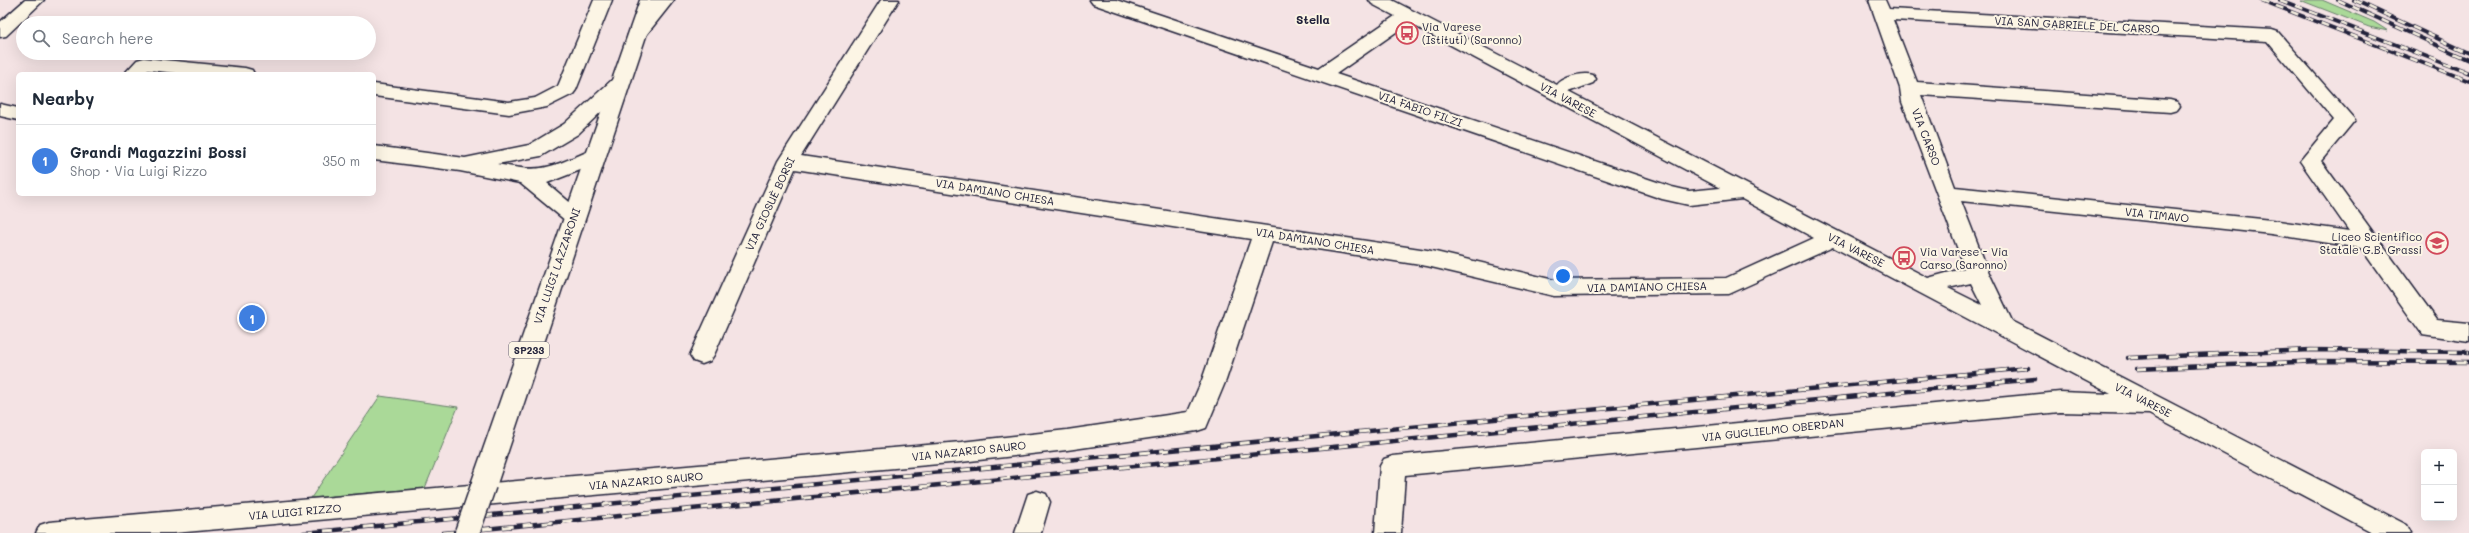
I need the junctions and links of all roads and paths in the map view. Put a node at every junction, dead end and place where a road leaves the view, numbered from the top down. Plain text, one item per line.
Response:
1 (36, 0) edge
2 (603, 0) edge
3 (649, 0) edge
4 (665, 0) edge
5 (890, 0) edge
6 (1099, 0) edge
7 (1378, 0) edge
8 (1879, 7) edge
9 (18, 16) edge
10 (1407, 16) junction
11 (16, 18) edge
12 (0, 32) edge
13 (637, 34) junction
14 (138, 69) edge
15 (202, 72) edge
16 (1321, 76) junction
17 (1586, 79) dead end
18 (620, 83) junction
19 (1565, 87) dead end
20 (1910, 88) junction
21 (376, 90) edge
22 (2170, 106) dead end
23 (0, 110) edge
24 (16, 114) edge
25 (16, 124) edge
26 (0, 125) edge
27 (534, 151) junction
28 (376, 153) edge
29 (594, 157) junction
30 (788, 161) junction
31 (460, 164) junction
32 (526, 177) junction
33 (1744, 192) junction
34 (1948, 192) junction
35 (574, 216) junction
36 (1264, 233) junction
37 (1833, 238) junction
38 (2366, 241) junction
39 (1978, 273) junction
40 (1928, 287) junction
41 (2003, 326) junction
42 (2469, 332) edge
43 (702, 355) dead end
44 (2154, 405) junction
45 (540, 490) joint
46 (1036, 502) dead end
47 (49, 533) edge
48 (467, 533) edge
49 (1028, 533) edge
50 (1388, 533) edge
51 (2398, 533) edge

1 - 9 street
2 - 21 street
3 - 13 street, VIA LUIGI LAZZARONI / SP233
4 - 13 street
5 - 30 street, VIA GIOSUÈ BORSI
6 - 16 street, VIA FABIO FILZI
7 - 10 street, VIA VARESE
8 - 20 street, VIA CARSO
8 - 38 street, VIA SAN GABRIELE DEL CARSO
10 - 16 street
10 - 33 street, VIA VARESE
11 - 12 street
13 - 18 street, VIA LUIGI LAZZARONI / SP233
14 - 15 street
16 - 33 street, VIA FABIO FILZI
17 - 19 street
18 - 27 street
18 - 29 street, VIA LUIGI LAZZARONI / SP233
20 - 22 street
20 - 34 street, VIA CARSO
23 - 24 street
25 - 26 street
27 - 29 street
27 - 31 street
28 - 31 street
29 - 32 street
29 - 35 street, VIA LUIGI LAZZARONI / SP233
30 - 36 street, VIA DAMIANO CHIESA
30 - 43 street, VIA GIOSUÈ BORSI
31 - 32 street
32 - 35 street
33 - 37 street, VIA VARESE
34 - 38 street, VIA TIMAVO
34 - 39 street, VIA CARSO
35 - 48 street, VIA LUIGI LAZZARONI / SP233, bridge
36 - 37 street, VIA DAMIANO CHIESA
36 - 45 street, VIA NAZARIO SAURO
37 - 40 street, VIA VARESE
38 - 42 street
39 - 40 street
39 - 41 street, VIA CARSO
40 - 41 street, VIA VARESE
41 - 44 street, VIA VARESE
44 - 50 street, VIA GUGLIELMO OBERDAN
44 - 51 street, VIA VARESE
45 - 47 street, VIA LUIGI RIZZO
46 - 49 street

